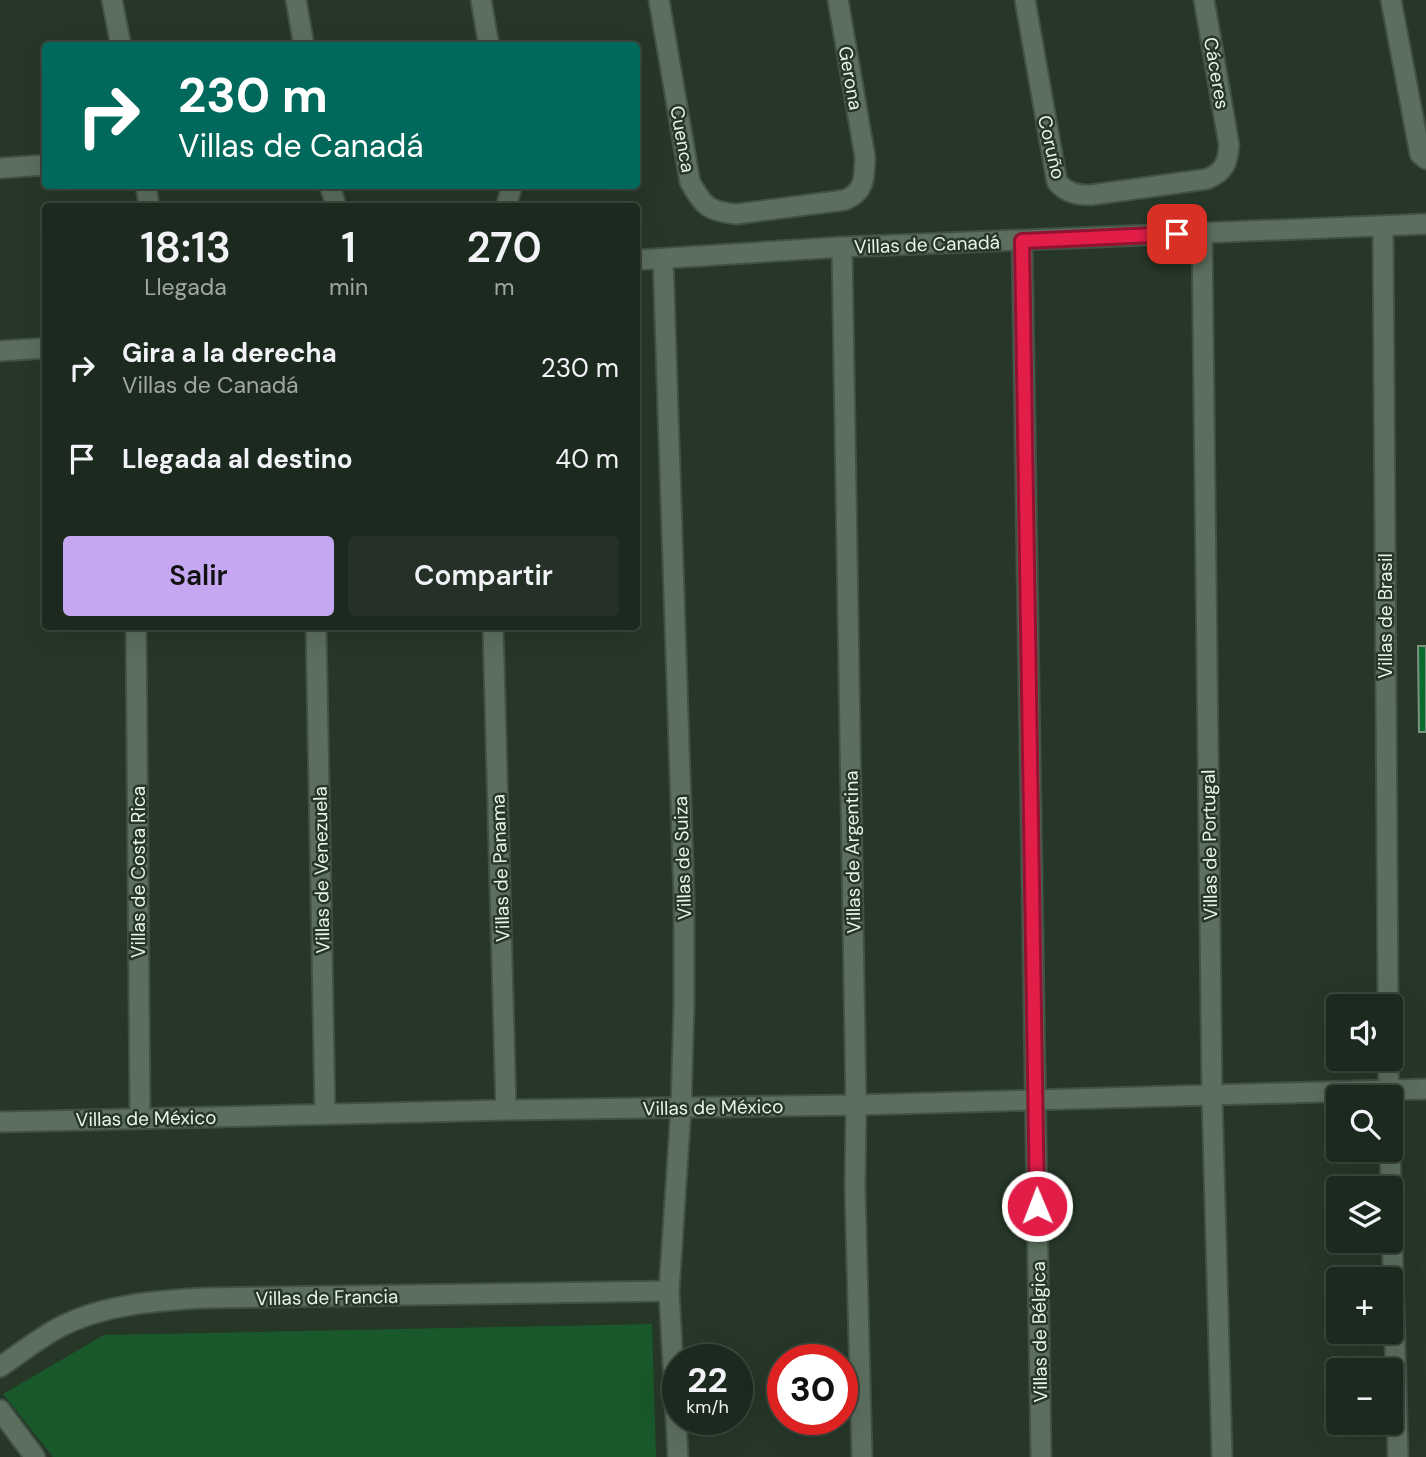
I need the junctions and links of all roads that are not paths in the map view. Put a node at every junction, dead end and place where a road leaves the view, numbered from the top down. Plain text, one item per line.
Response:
1 (113, 0) edge
2 (296, 0) edge
3 (481, 0) edge
4 (659, 0) edge
5 (838, 0) edge
6 (1025, 0) edge
7 (1204, 0) edge
8 (1391, 0) edge
9 (120, 42) edge
10 (303, 42) edge
11 (488, 42) edge
12 (1229, 145) joint
13 (865, 157) joint
14 (1426, 159) edge
15 (42, 165) edge
16 (0, 168) edge
17 (1426, 224) edge
18 (1383, 227) junction
19 (1202, 233) junction
20 (1022, 241) junction
21 (842, 247) junction
22 (663, 259) junction
23 (640, 260) edge
24 (42, 348) edge
25 (0, 351) edge
26 (136, 630) edge
27 (316, 630) edge
28 (493, 630) edge
29 (1388, 994) edge
30 (1426, 1089) edge
31 (1403, 1092) edge
32 (1326, 1095) edge
33 (1212, 1096) junction
34 (1035, 1099) junction
35 (856, 1105) junction
36 (681, 1108) junction
37 (506, 1110) junction
38 (326, 1114) junction
39 (140, 1117) junction
40 (0, 1122) edge
41 (1393, 1253) edge
42 (669, 1291) junction
43 (0, 1367) edge
44 (0, 1410) edge
45 (35, 1457) edge
46 (678, 1457) edge
47 (862, 1457) edge
48 (1041, 1457) edge
49 (1222, 1457) edge
50 (1398, 1457) edge

1 - 9 street
2 - 10 street
3 - 11 street
4 - 13 street, Cuenca
5 - 13 street, Gerona
6 - 12 street, Coruño
7 - 12 street, Cáceres
8 - 14 street
15 - 16 street
17 - 18 street, Villas de Canadá
18 - 19 street, Villas de Canadá
18 - 29 street, Villas de Brasil
19 - 20 street, Villas de Canadá
19 - 33 street, Villas de Portugal
20 - 21 street, Villas de Canadá
20 - 34 street, Villas de Bélgica
21 - 22 street, Villas de Canadá
21 - 35 street, Villas de Argentina
22 - 23 street, Villas de Canadá
22 - 36 street, Villas de Suiza
24 - 25 street
26 - 39 street, Villas de Costa Rica
27 - 38 street, Villas de Venezuela
28 - 37 street, Villas de Panama
30 - 31 street, Villas de México
32 - 33 street, Villas de México
33 - 34 street, Villas de México
33 - 49 street, Villas de Portugal
34 - 35 street, Villas de México
34 - 48 street, Villas de Bélgica
35 - 36 street, Villas de México
35 - 47 street, Villas de Argentina
36 - 37 street, Villas de México
36 - 42 street, Villas de Suiza
37 - 38 street, Villas de México
38 - 39 street, Villas de México
39 - 40 street, Villas de México
41 - 50 street
42 - 43 street, Villas de Francia
42 - 46 street, Villas de Suiza
44 - 45 street

